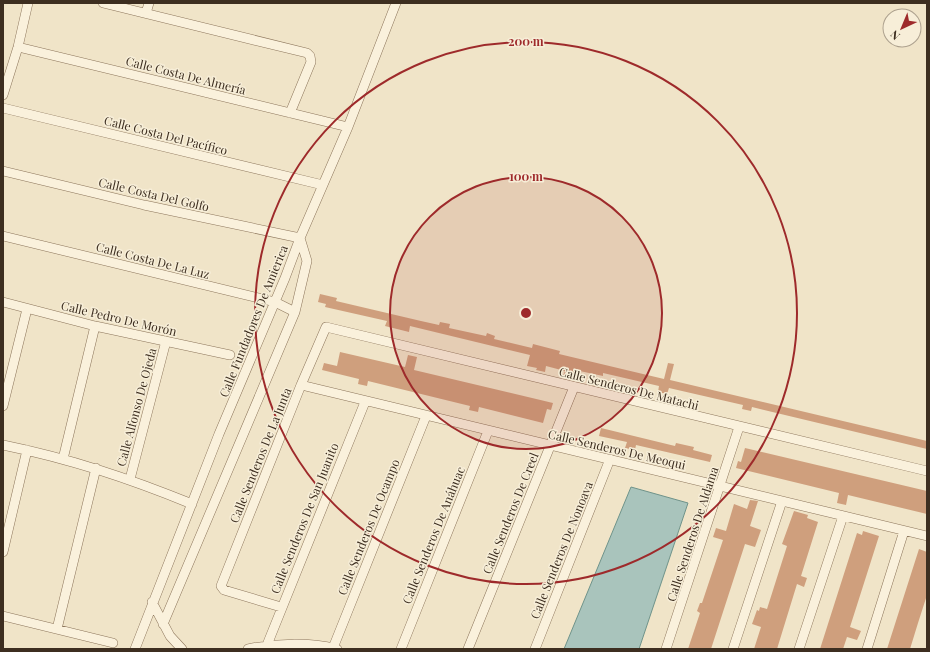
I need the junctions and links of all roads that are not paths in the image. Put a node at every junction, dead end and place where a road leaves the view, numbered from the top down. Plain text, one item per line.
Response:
1 (28, 3) edge
2 (103, 3) edge
3 (149, 3) edge
4 (396, 3) edge
5 (146, 12) junction
6 (18, 47) junction
7 (3, 95) edge
8 (3, 108) edge
9 (290, 113) junction
10 (348, 126) junction
11 (3, 171) edge
12 (323, 185) junction
13 (3, 236) edge
14 (300, 238) junction
15 (3, 302) edge
16 (275, 302) junction
17 (27, 309) junction
18 (295, 312) junction
19 (95, 326) junction
20 (326, 327) joint
21 (166, 341) junction
22 (230, 355) dead end
23 (301, 385) junction
24 (574, 387) junction
25 (365, 402) junction
26 (3, 406) edge
27 (426, 416) junction
28 (739, 427) junction
29 (488, 431) junction
30 (3, 445) edge
31 (550, 445) junction
32 (27, 450) junction
33 (63, 459) junction
34 (610, 459) junction
35 (96, 468) junction
36 (927, 471) edge
37 (130, 479) junction
38 (720, 486) junction
39 (782, 501) junction
40 (192, 504) junction
41 (843, 516) junction
42 (904, 531) junction
43 (927, 536) edge
44 (3, 552) edge
45 (152, 602) junction
46 (281, 607) junction
47 (3, 616) edge
48 (163, 624) junction
49 (57, 630) junction
50 (113, 643) dead end
51 (267, 645) junction
52 (335, 648) edge
53 (135, 649) edge
54 (182, 649) edge
55 (248, 649) edge
56 (401, 649) edge
57 (468, 649) edge
58 (535, 649) edge
59 (666, 649) edge
60 (733, 649) edge
61 (799, 649) edge
62 (867, 649) edge

1 - 6 street
2 - 5 street
3 - 5 street
4 - 10 street, Calle Fundadores De Amierica
5 - 9 street
6 - 7 street
6 - 9 street, Calle Costa De Almería
8 - 12 street, Calle Costa Del Pacífico
9 - 10 street, Calle Costa De Almería
10 - 12 street, Calle Fundadores De Amierica
11 - 14 street, Calle Costa Del Golfo
12 - 14 street, Calle Fundadores De Amierica
13 - 16 street, Calle Costa De La Luz
14 - 16 street, Calle Fundadores De Amierica
14 - 18 street
15 - 17 street, Calle Pedro De Morón
16 - 18 street, Calle Costa De La Luz
16 - 40 street, Calle Fundadores De Amierica
17 - 19 street, Calle Pedro De Morón
17 - 26 street
18 - 48 street
19 - 21 street, Calle Pedro De Morón
19 - 33 street
20 - 23 street, Calle Senderos De La Junta
20 - 24 street, Calle Senderos De Matachi
21 - 22 street, Calle Pedro De Morón
21 - 37 street, Calle Alfonso De Ojeda
23 - 25 street, Calle Senderos De Meoqui
23 - 46 street, Calle Senderos De La Junta
24 - 28 street, Calle Senderos De Matachi
24 - 31 street, Calle Senderos De Creel
25 - 27 street, Calle Senderos De Meoqui
25 - 46 street, Calle Senderos De San Juanito
27 - 29 street, Calle Senderos De Meoqui
27 - 52 street, Calle Senderos De Ocampo
28 - 36 street, Calle Senderos De Matachi
28 - 38 street, Calle Senderos De Aldama
29 - 31 street, Calle Senderos De Meoqui
29 - 56 street, Calle Senderos De Anáhuac
30 - 32 street
31 - 34 street, Calle Senderos De Meoqui
31 - 57 street, Calle Senderos De Creel
32 - 33 street
32 - 44 street
33 - 35 street
34 - 38 street, Calle Senderos De Meoqui
34 - 58 street, Calle Senderos De Nonoava
35 - 37 street
35 - 49 street
37 - 40 street
38 - 39 street, Calle Senderos De Meoqui
38 - 59 street, Calle Senderos De Aldama
39 - 41 street, Calle Senderos De Meoqui
39 - 60 street
40 - 45 street, Calle Fundadores De Amierica
41 - 42 street, Calle Senderos De Meoqui
41 - 61 street
42 - 43 street, Calle Senderos De Meoqui
42 - 62 street
45 - 48 street
45 - 53 street, Calle Fundadores De Amierica
46 - 51 street, Calle Senderos De San Juanito
47 - 49 street
48 - 54 street
49 - 50 street
51 - 52 street
51 - 55 street

